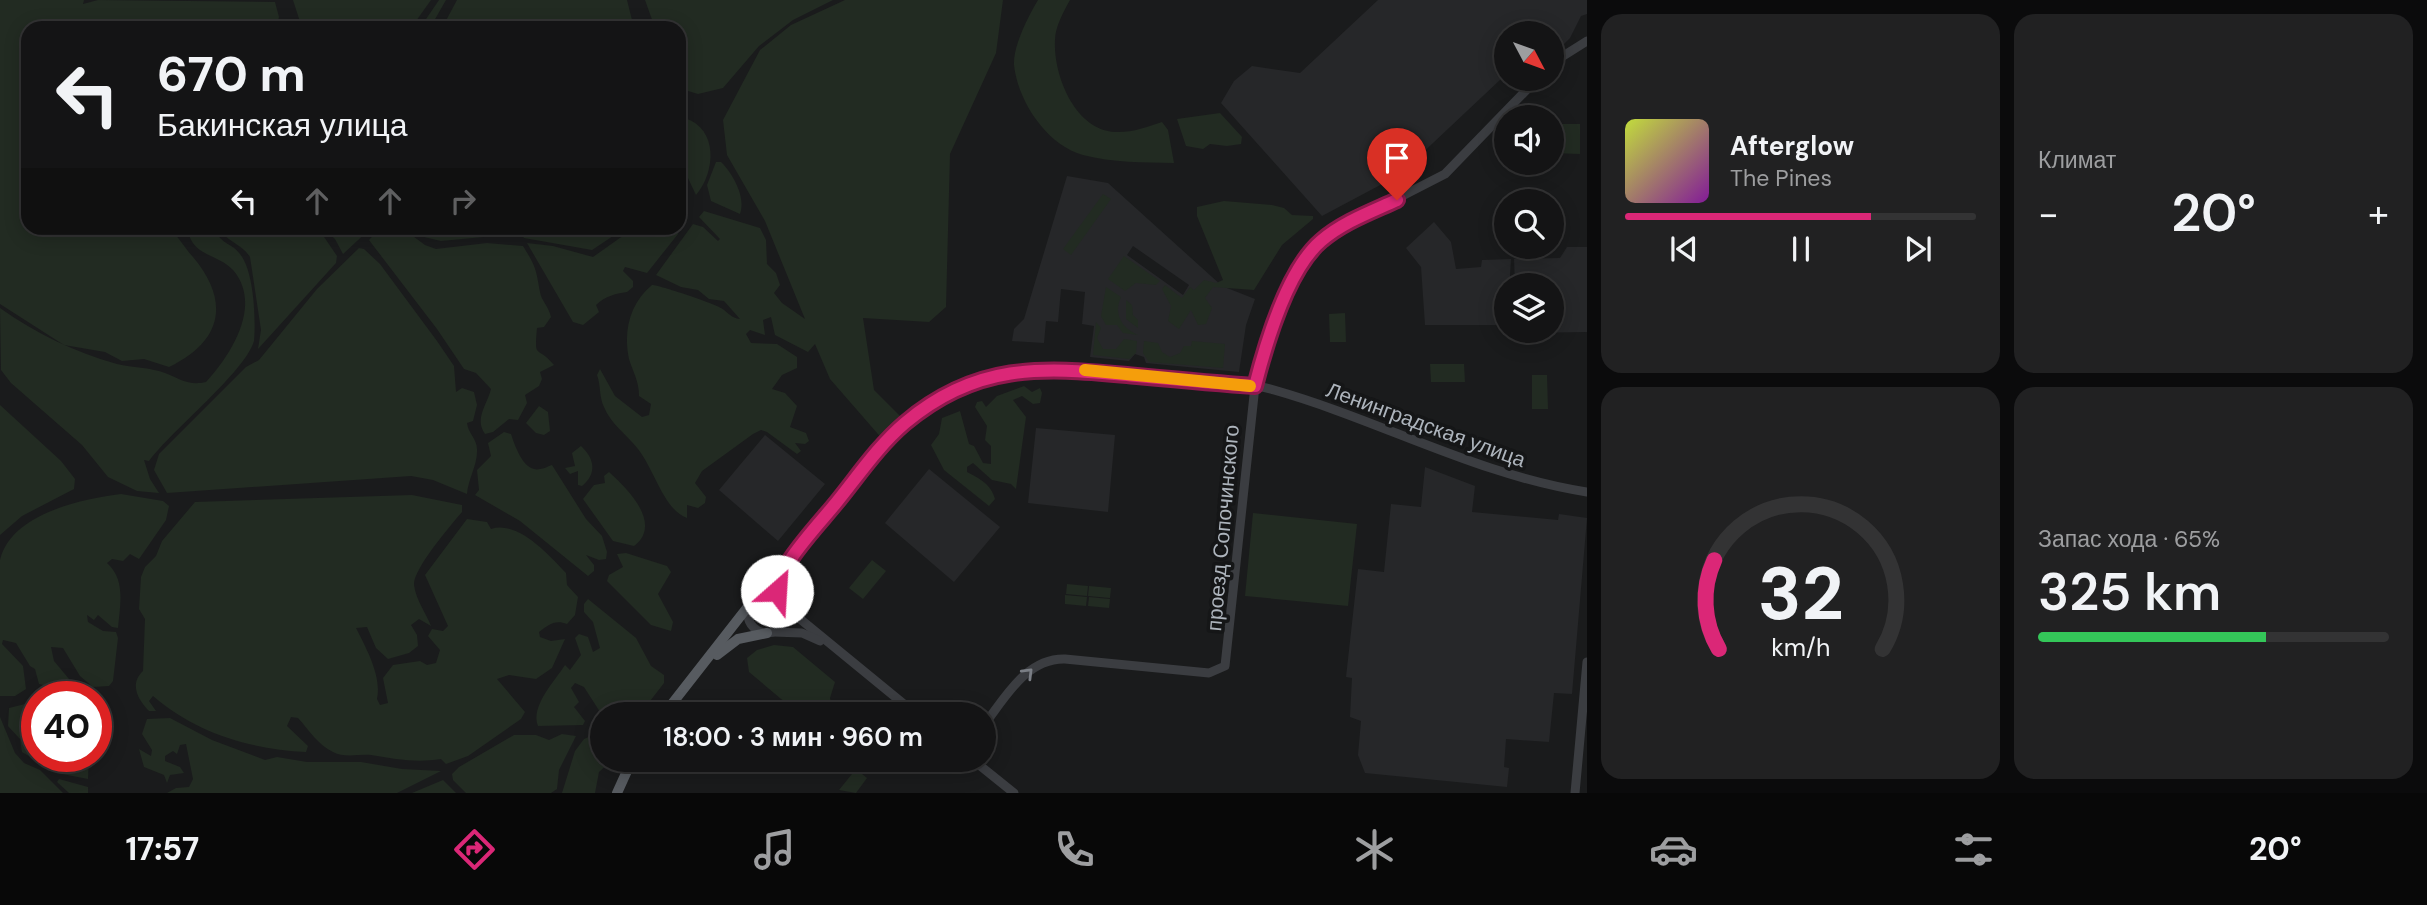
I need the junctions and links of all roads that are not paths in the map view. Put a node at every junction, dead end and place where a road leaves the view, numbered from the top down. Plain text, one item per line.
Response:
1 (1587, 41) edge
2 (1564, 55) edge
3 (1524, 91) edge
4 (1255, 386) junction
5 (1587, 492) edge
6 (810, 535) junction
7 (752, 601) junction
8 (783, 603) junction
9 (769, 632) junction
10 (837, 650) junction
11 (1587, 662) edge
12 (695, 676) junction
13 (674, 702) edge
14 (901, 702) edge
15 (996, 711) edge
16 (627, 772) edge
17 (988, 772) edge
18 (617, 793) edge
19 (1014, 793) edge
20 (1575, 793) edge

1 - 2 street
3 - 4 street, проезд Сопочинского
4 - 5 street, Ленинградская улица
4 - 6 street, Ленинградская улица
15 -> 4 street, проезд Сопочинского
6 - 7 street
6 - 8 street
7 - 8 street
7 - 9 street
7 - 12 main road
8 - 9 street
8 - 10 street
9 - 10 street
9 - 12 main road
10 - 14 street
11 - 20 street
12 - 13 main road
16 - 18 main road
17 - 19 street

